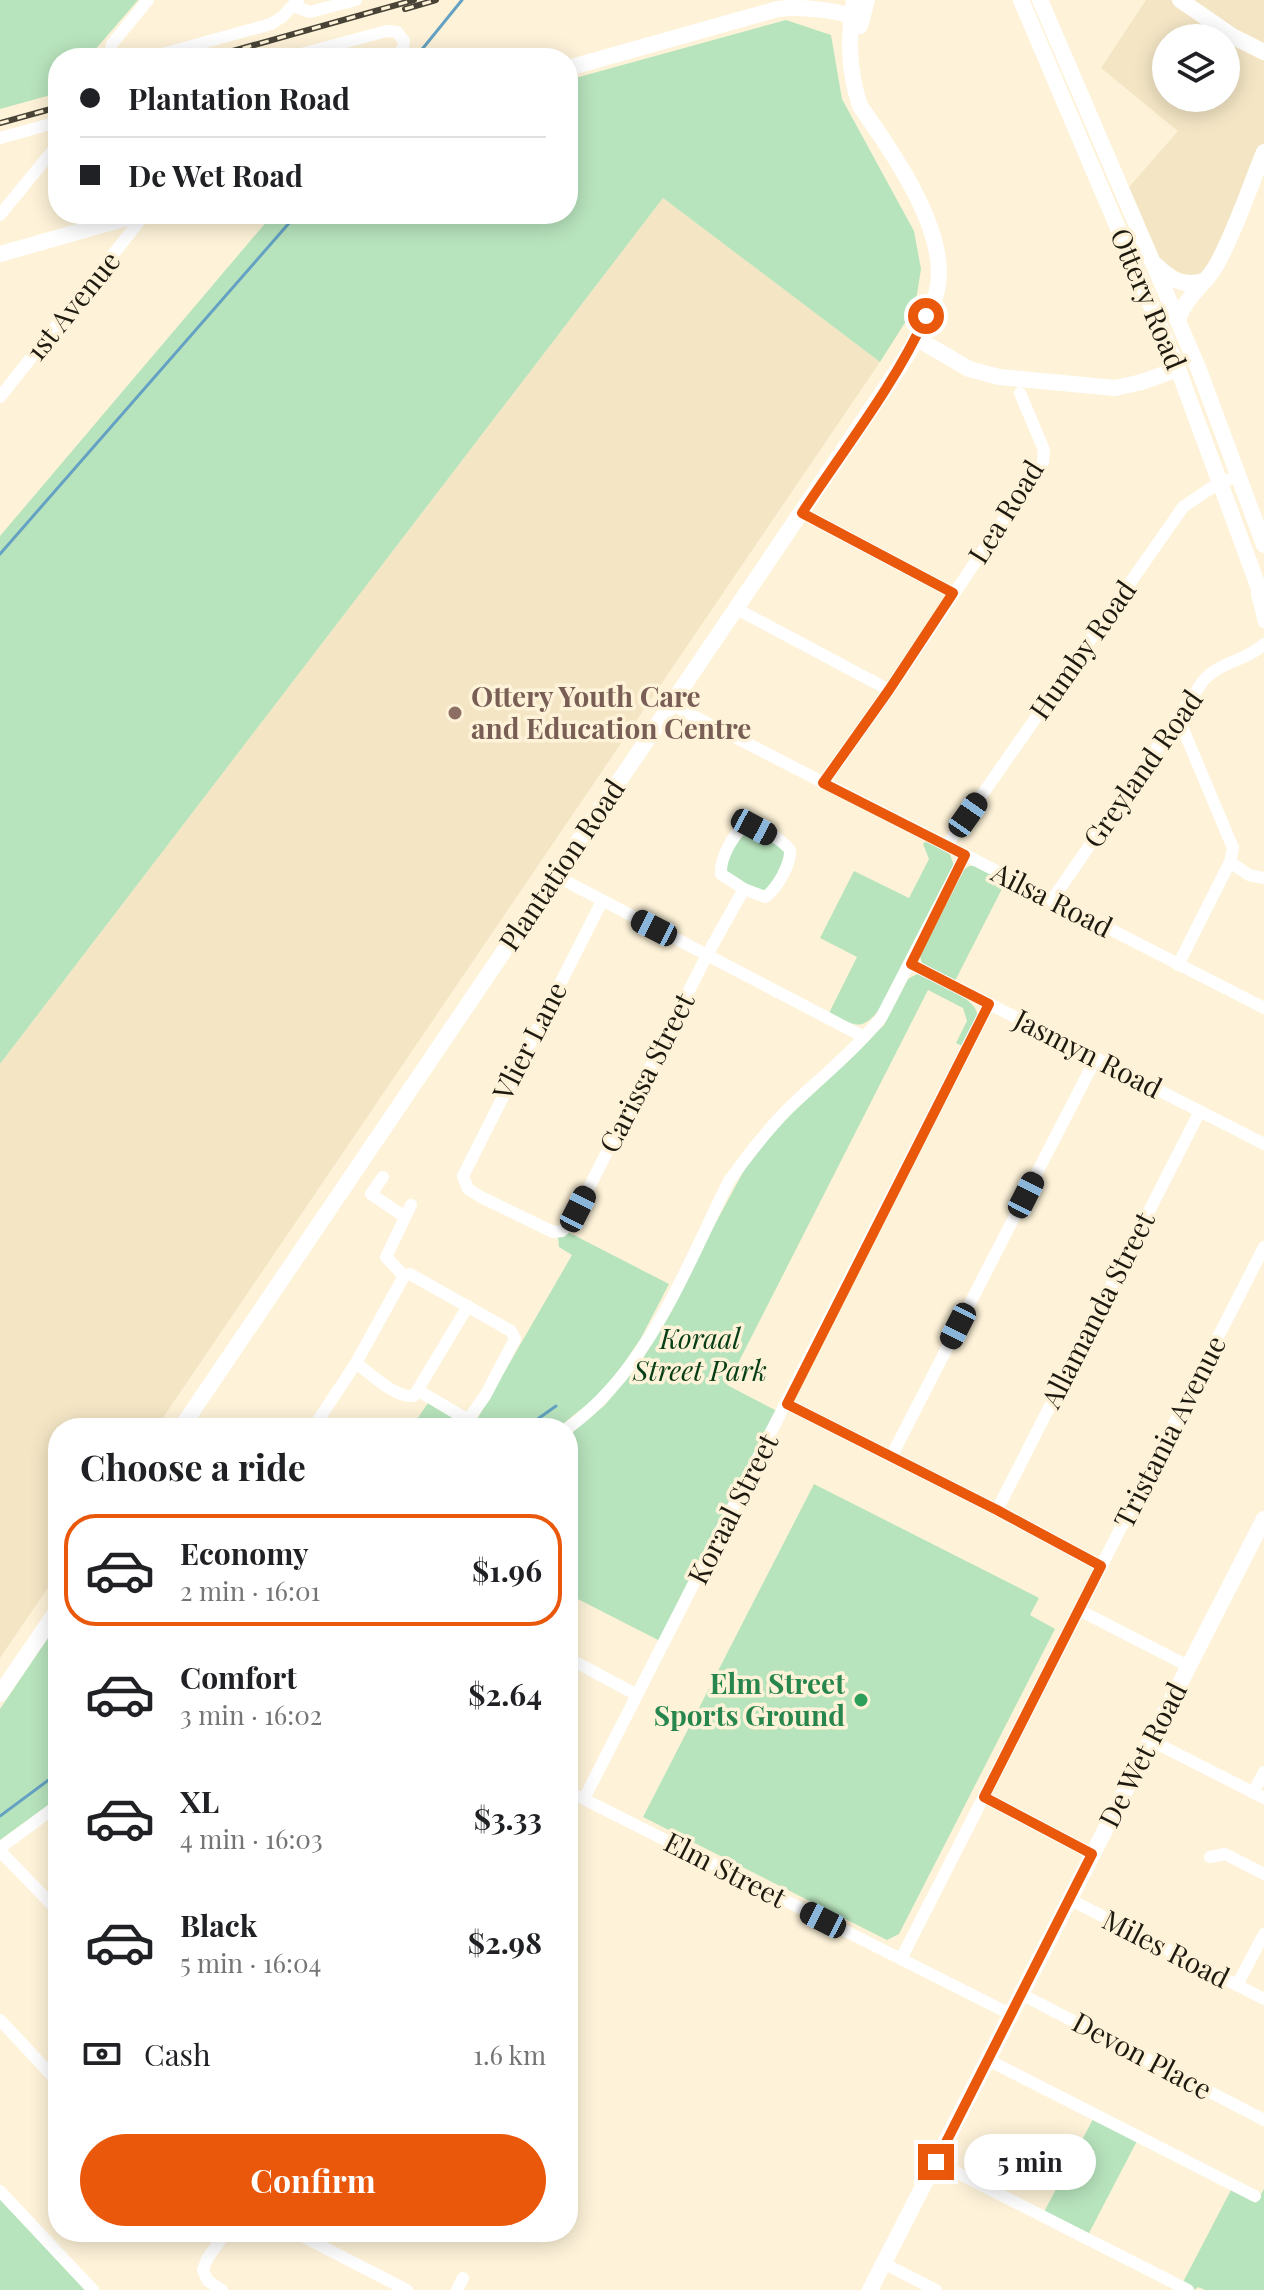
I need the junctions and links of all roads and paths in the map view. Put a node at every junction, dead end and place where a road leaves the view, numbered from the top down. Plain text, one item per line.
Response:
1 (148, 0) edge
2 (356, 0) edge
3 (867, 0) edge
4 (1021, 0) edge
5 (1040, 0) edge
6 (1180, 0) edge
7 (295, 3) edge
8 (824, 12) junction
9 (856, 12) edge
10 (111, 48) edge
11 (184, 48) edge
12 (323, 48) edge
13 (403, 48) edge
14 (849, 50) junction
15 (1264, 52) edge
16 (578, 65) edge
17 (872, 122) junction
18 (48, 125) edge
19 (0, 138) edge
20 (1264, 152) edge
21 (48, 156) edge
22 (0, 215) edge
23 (107, 224) edge
24 (135, 224) edge
25 (0, 254) edge
26 (1152, 262) junction
27 (1207, 279) junction
28 (936, 294) junction
29 (1178, 320) junction
30 (916, 338) junction
31 (948, 357) junction
32 (1178, 369) junction
33 (1020, 393) dead end
34 (0, 397) edge
35 (1237, 477) junction
36 (1220, 482) junction
37 (802, 513) junction
38 (1264, 545) edge
39 (1256, 582) junction
40 (953, 593) junction
41 (1264, 602) edge
42 (735, 608) junction
43 (1264, 622) edge
44 (1264, 644) edge
45 (1264, 654) edge
46 (1248, 656) junction
47 (889, 690) junction
48 (670, 704) junction
49 (1178, 717) junction
50 (823, 783) junction
51 (947, 845) junction
52 (965, 855) junction
53 (1230, 862) junction
54 (554, 875) junction
55 (1264, 878) edge
56 (744, 889) junction
57 (1052, 900) junction
58 (602, 901) junction
59 (707, 955) junction
60 (911, 964) junction
61 (1178, 965) junction
62 (989, 1004) junction
63 (1264, 1008) edge
64 (864, 1037) junction
65 (1096, 1058) junction
66 (1200, 1111) junction
67 (1264, 1144) edge
68 (383, 1177) dead end
69 (562, 1231) joint
70 (1264, 1247) edge
71 (404, 1276) junction
72 (468, 1306) junction
73 (356, 1363) junction
74 (419, 1391) junction
75 (787, 1404) junction
76 (189, 1418) edge
77 (320, 1418) edge
78 (578, 1420) edge
79 (891, 1457) junction
80 (997, 1510) junction
81 (1264, 1519) edge
82 (1101, 1566) junction
83 (1079, 1610) junction
84 (48, 1624) edge
85 (578, 1663) edge
86 (1188, 1666) junction
87 (0, 1694) edge
88 (637, 1695) junction
89 (1150, 1740) junction
90 (1264, 1772) edge
91 (578, 1796) edge
92 (1258, 1796) edge
93 (984, 1797) junction
94 (584, 1799) junction
95 (48, 1813) edge
96 (0, 1849) edge
97 (1092, 1854) junction
98 (1210, 1857) dead end
99 (1264, 1874) edge
100 (1069, 1899) junction
101 (48, 1900) edge
102 (1264, 1934) edge
103 (901, 1959) junction
104 (1237, 1985) junction
105 (1021, 1994) junction
106 (1264, 1999) edge
107 (1010, 2014) junction
108 (0, 2020) edge
109 (988, 2060) junction
110 (48, 2071) edge
111 (1264, 2120) edge
112 (936, 2162) junction
113 (0, 2191) edge
114 (1255, 2196) dead end
115 (219, 2242) edge
116 (313, 2242) edge
117 (883, 2263) junction
118 (93, 2290) edge
119 (222, 2290) edge
120 (407, 2290) edge
121 (870, 2290) edge
122 (936, 2290) edge
123 (1188, 2290) edge

1 - 10 street
2 - 7 street
3 - 9 street, Plantation Road
4 - 32 street, Ottery Road
5 - 26 street, Ottery Road
6 - 15 street
7 - 11 street
8 - 9 street
8 - 14 street
8 - 16 street
9 - 14 street, Plantation Road
9 - 17 street, Plantation Road
12 - 13 street
14 - 17 street, Plantation Road
17 - 28 street, Plantation Road
18 - 19 street
20 - 27 street
21 - 22 street
23 - 25 street
24 - 34 street, 1st Avenue
26 - 27 street
26 - 29 street, Ottery Road
27 - 29 street
28 - 30 street, Plantation Road
28 - 31 street
29 - 35 street, Ottery Road
30 - 31 street
30 - 37 street, Plantation Road
31 - 32 street
32 - 36 street, Ottery Road
33 - 40 street, Lea Road
35 - 36 street, Humby Road
35 - 38 street, Ottery Road
36 - 39 street, Ottery Road
36 - 51 street, Humby Road
37 - 40 street
37 - 42 street, Plantation Road
39 - 41 street, Ottery Road
39 - 43 street
40 - 47 street, Lea Road
42 - 47 street
42 - 48 street, Plantation Road
44 - 46 street
45 - 46 street
46 - 49 street, Greyland Road
47 - 50 street, Lea Road
48 - 50 street, Ailsa Road
48 - 54 street, Plantation Road
49 - 53 street
49 - 57 street, Greyland Road
50 - 51 street, Ailsa Road
51 - 52 street, Ailsa Road
52 - 57 street, Ailsa Road
52 - 60 street
53 - 55 street
53 - 61 street
54 - 58 street
54 - 76 street, Plantation Road
56 - 56 street
56 - 59 street, Carissa Street
57 - 61 street, Ailsa Road
58 - 59 street
58 - 69 street, Vlier Lane
59 - 64 street
59 - 69 street, Carissa Street
60 - 62 street, Jasmyn Road
60 - 64 street
61 - 63 street, Ailsa Road
62 - 65 street, Jasmyn Road
62 - 75 street, Koraal Street
64 - 78 street
65 - 66 street, Jasmyn Road
65 - 79 street
66 - 67 street, Jasmyn Road
66 - 80 street, Allamanda Street
68 - 71 street
70 - 82 street, Tristania Avenue
71 - 72 street
71 - 73 street
72 - 74 street
72 - 74 street
73 - 74 street
73 - 77 street
75 - 79 street
75 - 88 street, Koraal Street
79 - 80 street
80 - 82 street
81 - 86 street, De Wet Road
82 - 83 street, Tristania Avenue
83 - 86 street
83 - 93 street, Tristania Avenue
84 - 87 street
85 - 88 street
86 - 89 street, De Wet Road
88 - 94 street, Koraal Street
89 - 92 street
89 - 97 street, De Wet Road
90 - 92 street
91 - 94 street, Elm Street
93 - 97 street
93 - 103 street, Tristania Avenue
94 - 103 street, Elm Street
95 - 96 street
96 - 101 street
97 - 100 street, De Wet Road
98 - 99 street
100 - 104 street, Miles Road
100 - 105 street, De Wet Road
102 - 104 street
103 - 107 street, Elm Street
104 - 106 street, Miles Road
105 - 107 street, De Wet Road
105 - 111 street, Devon Place
107 - 109 street, De Wet Road
108 - 110 street
109 - 112 street, De Wet Road
109 - 114 street
112 - 117 street, De Wet Road
112 - 123 street
113 - 118 street
115 - 119 street
116 - 120 street
117 - 121 street, De Wet Road
117 - 122 street

